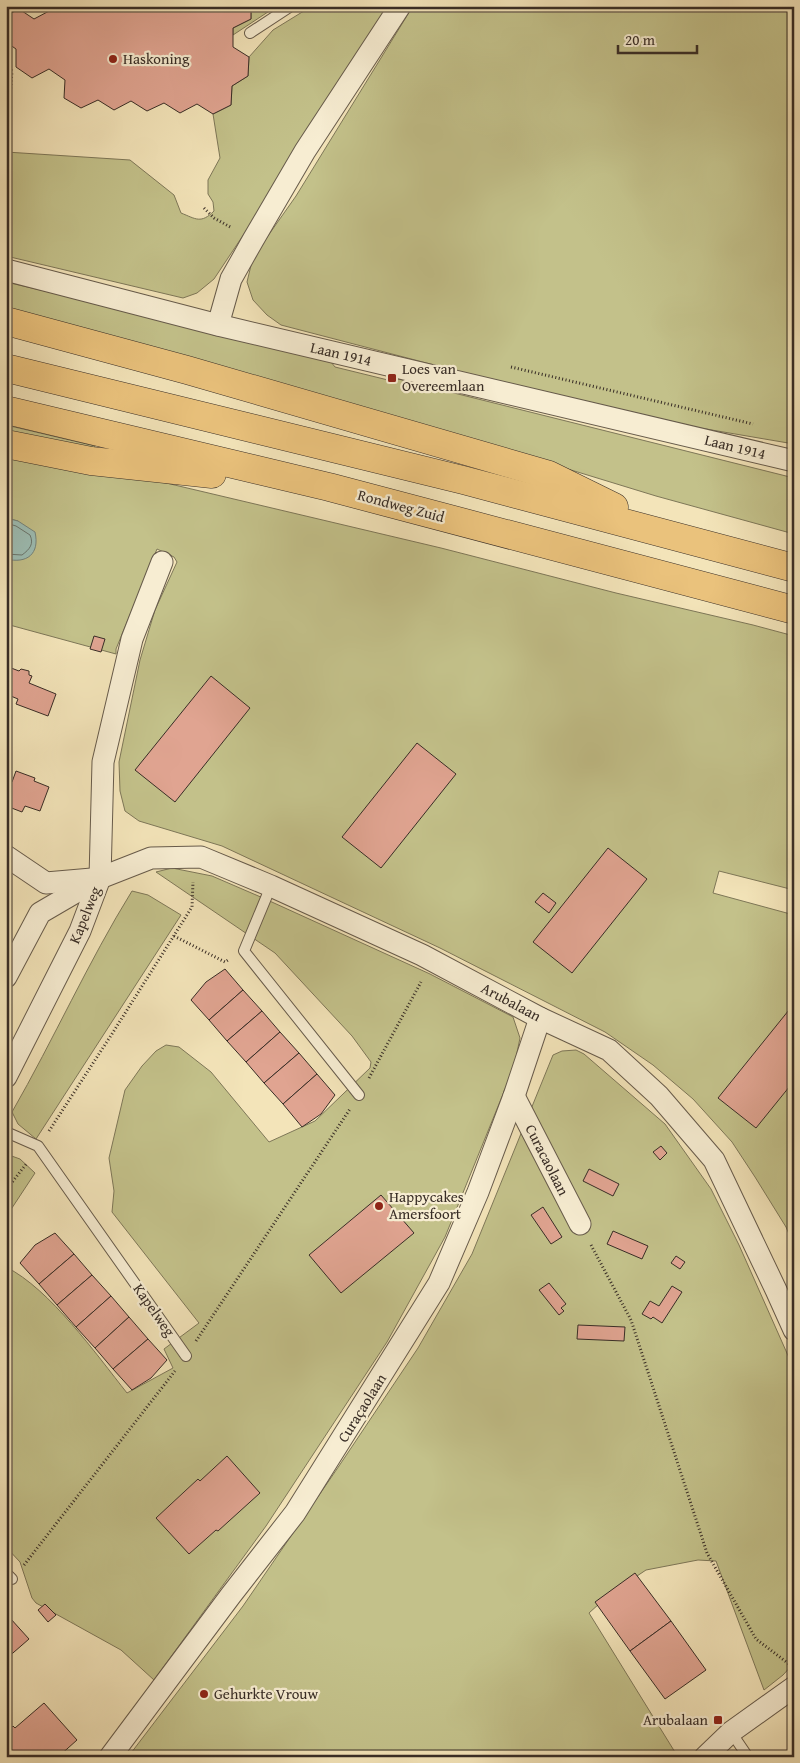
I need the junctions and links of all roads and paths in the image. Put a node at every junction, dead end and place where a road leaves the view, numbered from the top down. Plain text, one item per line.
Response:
1 (292, 6) edge
2 (400, 6) edge
3 (250, 33) dead end
4 (6, 61) edge
5 (10, 142) dead end
6 (204, 208) dead end
7 (252, 240) junction
8 (6, 270) edge
9 (6, 321) edge
10 (218, 325) junction
11 (6, 368) edge
12 (6, 410) edge
13 (6, 444) edge
14 (794, 461) edge
15 (329, 487) junction
16 (667, 534) junction
17 (162, 562) dead end
18 (794, 568) edge
19 (794, 610) edge
20 (6, 856) edge
21 (193, 856) junction
22 (100, 878) junction
23 (271, 886) junction
24 (174, 936) junction
25 (244, 951) junction
26 (433, 961) junction
27 (6, 976) edge
28 (540, 1018) junction
29 (6, 1077) edge
30 (359, 1096) junction
31 (514, 1096) junction
32 (6, 1132) edge
33 (38, 1146) junction
34 (6, 1190) edge
35 (580, 1224) joint
36 (794, 1330) edge
37 (186, 1356) junction
38 (9, 1576) edge
39 (794, 1668) edge
40 (794, 1687) edge
41 (731, 1732) junction
42 (110, 1757) edge
43 (705, 1757) edge
44 (748, 1757) edge

1 - 3 lane
2 - 7 street
4 - 5 path
6 - 7 path
7 - 10 street
8 - 10 street, Laan 1914
9 - 16 main road
10 - 14 street, Laan 1914
11 - 16 main road
12 - 15 main road, Rondweg Zuid
13 - 15 main road
15 - 19 main road, Rondweg Zuid
16 - 18 main road
17 - 22 street
20 - 22 street
21 - 22 street, Arubalaan
21 - 23 street, Arubalaan
21 - 24 path
22 - 27 street, Kapelweg
22 - 29 street, Kapelweg
23 - 25 lane
23 - 26 street, Arubalaan
24 - 25 path
24 - 33 path
25 - 30 lane
26 - 28 street, Arubalaan
26 - 30 path
28 - 31 street, Curaçaolaan
28 - 36 street, Arubalaan
30 - 37 path
31 - 35 street, Curacaolaan
31 - 42 street, Curaçaolaan
32 - 33 lane
33 - 34 path
33 - 37 lane, Kapelweg
35 - 39 path
37 - 38 path
40 - 41 street
41 - 43 street
41 - 44 lane

